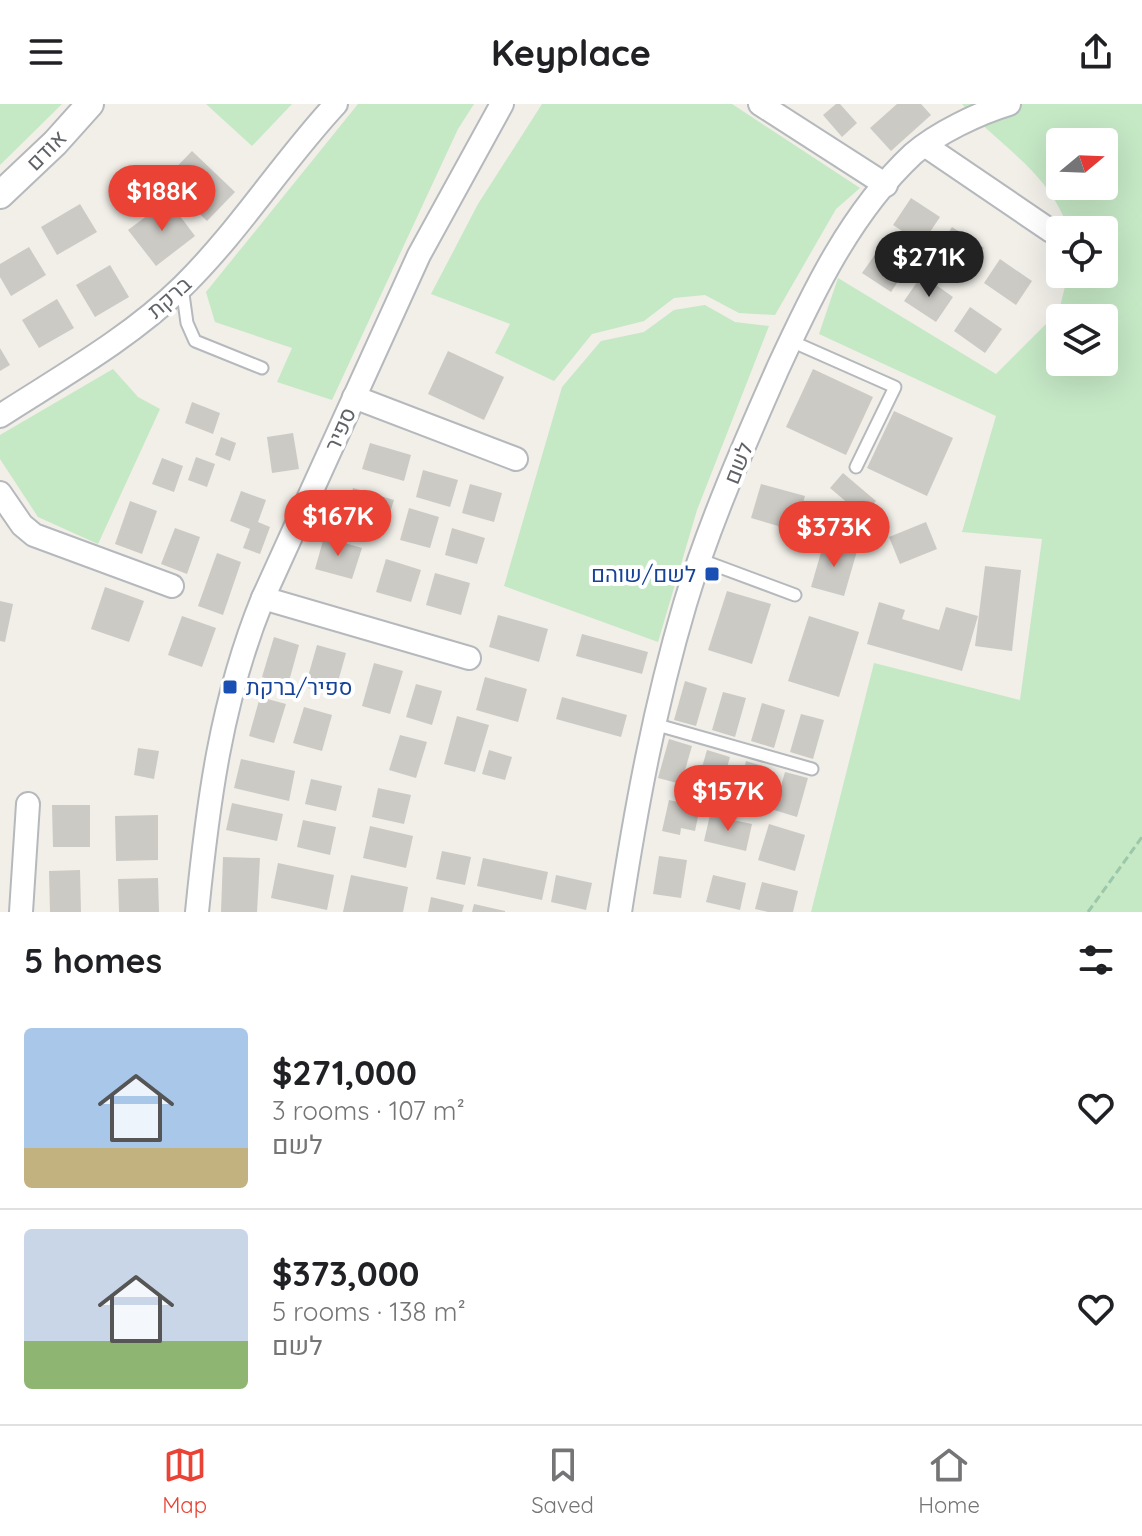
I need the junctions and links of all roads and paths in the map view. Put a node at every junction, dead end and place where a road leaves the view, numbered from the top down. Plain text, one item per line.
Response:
1 (90, 104) edge
2 (336, 104) edge
3 (502, 104) edge
4 (760, 104) edge
5 (1009, 104) edge
6 (926, 146) junction
7 (886, 185) junction
8 (0, 195) edge
9 (1046, 228) edge
10 (182, 287) junction
11 (791, 341) junction
12 (262, 368) dead end
13 (354, 397) junction
14 (0, 416) edge
15 (516, 459) dead end
16 (856, 467) dead end
17 (0, 493) edge
18 (701, 560) junction
19 (172, 586) dead end
20 (795, 595) dead end
21 (263, 598) junction
22 (469, 658) dead end
23 (654, 724) junction
24 (812, 769) dead end
25 (28, 804) dead end
26 (1142, 837) edge
27 (21, 912) edge
28 (197, 912) edge
29 (620, 912) edge
30 (1088, 912) edge

1 - 8 street, אודם
2 - 10 street, ברקת
3 - 13 street, ספיר
4 - 7 street
5 - 6 street, לשם
6 - 7 street, לשם
6 - 9 street
7 - 11 street, לשם
10 - 12 lane
10 - 14 street, ברקת
11 - 16 lane
11 - 18 street, לשם
13 - 15 street
13 - 21 street, ספיר
17 - 19 street
18 - 20 lane
18 - 23 street, לשם
21 - 22 street
21 - 28 street, ספיר
23 - 24 lane
23 - 29 street, לשם
25 - 27 street
26 - 30 path

